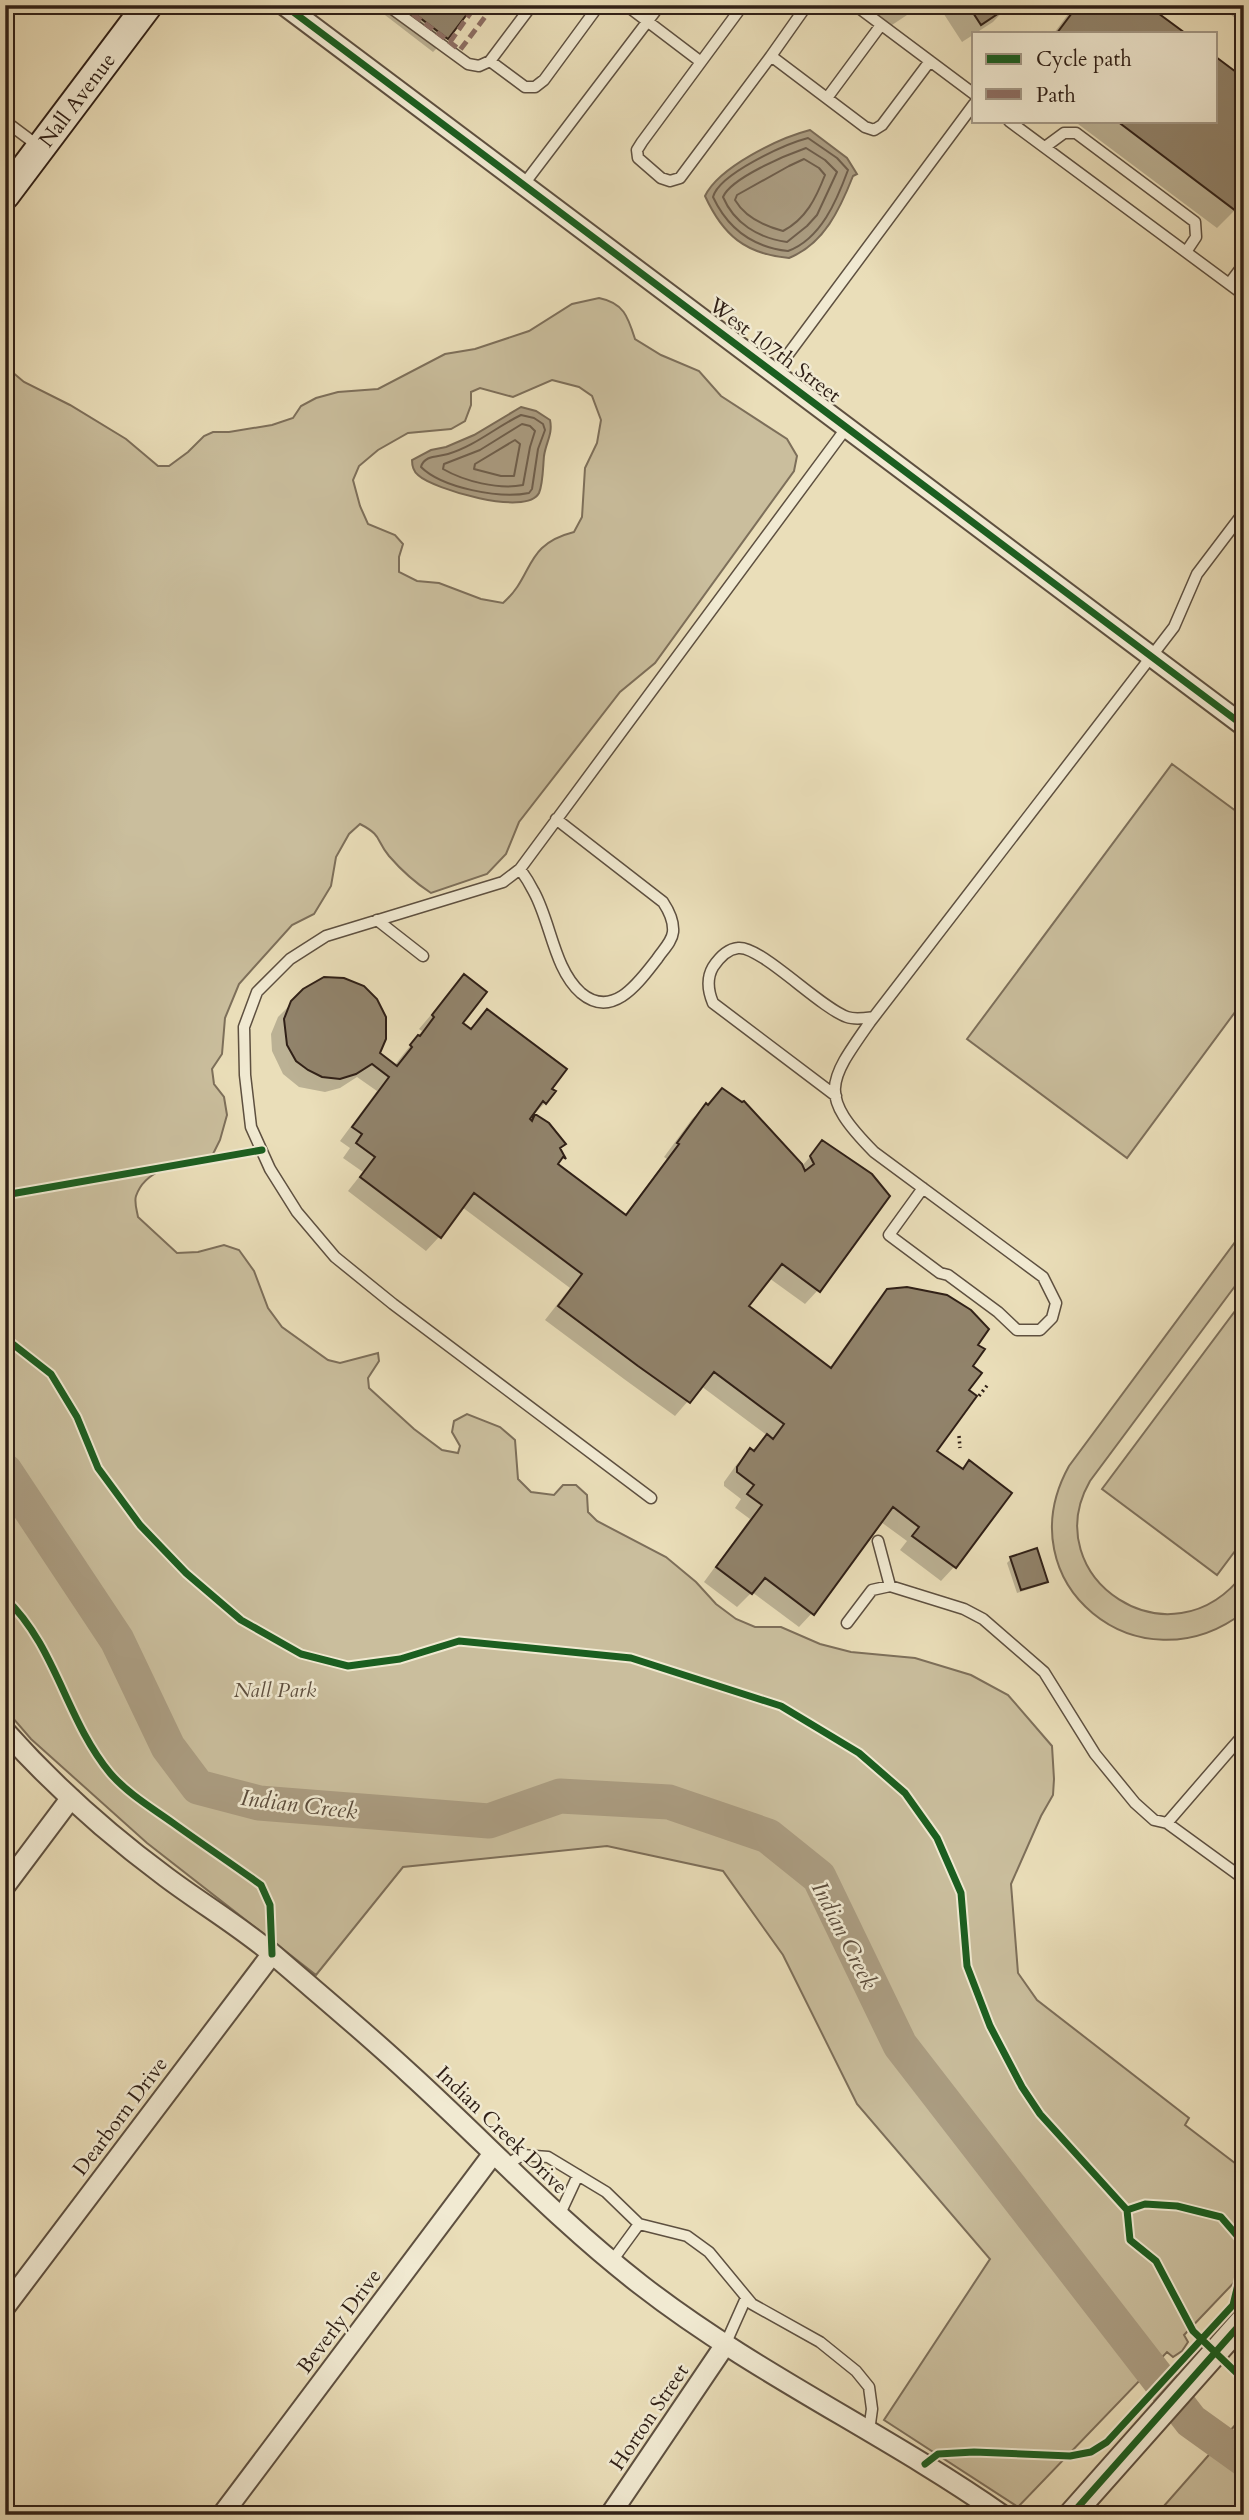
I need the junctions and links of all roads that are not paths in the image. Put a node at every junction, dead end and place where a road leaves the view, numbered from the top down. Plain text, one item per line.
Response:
1 (11, 5) edge
2 (148, 5) edge
3 (284, 5) edge
4 (387, 5) edge
5 (532, 5) edge
6 (599, 5) edge
7 (626, 5) edge
8 (660, 5) edge
9 (743, 5) edge
10 (807, 5) edge
11 (855, 5) edge
12 (5, 14) edge
13 (648, 22) junction
14 (881, 25) junction
15 (771, 56) junction
16 (490, 61) junction
17 (930, 61) junction
18 (701, 62) junction
19 (972, 92) edge
20 (827, 99) junction
21 (972, 107) edge
22 (5, 121) edge
23 (1010, 122) edge
24 (1045, 147) junction
25 (41, 148) junction
26 (524, 184) junction
27 (5, 195) edge
28 (1186, 252) junction
29 (1244, 264) edge
30 (1229, 284) junction
31 (1244, 295) edge
32 (775, 372) junction
33 (848, 427) junction
34 (1244, 512) edge
35 (1151, 657) junction
36 (1244, 726) edge
37 (556, 819) junction
38 (520, 869) junction
39 (377, 920) junction
40 (423, 956) dead end
41 (874, 1017) junction
42 (836, 1096) junction
43 (923, 1188) junction
44 (651, 1498) dead end
45 (878, 1541) dead end
46 (890, 1586) junction
47 (847, 1623) dead end
48 (5, 1731) edge
49 (1244, 1734) edge
50 (71, 1798) junction
51 (1167, 1823) junction
52 (1244, 1879) edge
53 (5, 1886) edge
54 (272, 1954) junction
55 (499, 2160) junction
56 (578, 2175) junction
57 (559, 2216) junction
58 (639, 2224) junction
59 (612, 2261) junction
60 (746, 2298) junction
61 (5, 2307) edge
62 (1244, 2320) edge
63 (725, 2345) junction
64 (869, 2431) junction
65 (222, 2515) edge
66 (610, 2515) edge
67 (1002, 2515) edge
68 (1071, 2515) edge

1 - 12 lane
2 - 25 main road, Nall Avenue
3 - 26 street, West 107th Street
4 - 16 lane
5 - 16 lane
6 - 16 lane
7 - 13 lane
8 - 13 lane
9 - 18 lane
10 - 15 lane
11 - 14 lane
13 - 18 lane
13 - 26 lane
14 - 17 lane
14 - 20 lane
15 - 18 lane
15 - 20 lane
17 - 19 lane
17 - 20 lane
21 - 32 lane
22 - 25 lane
23 - 24 lane
24 - 28 lane
24 - 28 lane
25 - 27 main road, Nall Avenue
26 - 32 street, West 107th Street
28 - 30 lane
29 - 30 lane
30 - 31 lane
32 - 33 street, West 107th Street
33 - 35 street, West 107th Street
33 - 37 lane
34 - 35 lane
35 - 36 street, West 107th Street
35 - 41 lane
37 - 38 lane
37 - 38 lane
38 - 39 lane
39 - 40 lane
39 - 44 lane
41 - 42 lane
41 - 42 lane
42 - 43 lane
43 - 43 lane
45 - 46 lane
46 - 47 lane
46 - 51 lane
48 - 50 street, Indian Creek Drive
49 - 51 lane
50 - 53 street
50 - 54 street, Indian Creek Drive
51 - 52 lane
54 - 55 street, Indian Creek Drive
54 - 61 street, Dearborn Drive
55 - 56 lane
55 - 57 street, Indian Creek Drive
55 - 65 street, Beverly Drive
56 - 57 lane
56 - 58 lane
57 - 59 street, Indian Creek Drive
58 - 59 lane
58 - 60 lane
59 - 63 street, Indian Creek Drive
60 - 63 lane
60 - 64 lane
62 - 68 street
63 - 64 street, Indian Creek Drive
63 - 66 street, Horton Street
64 - 67 street, Indian Creek Drive

